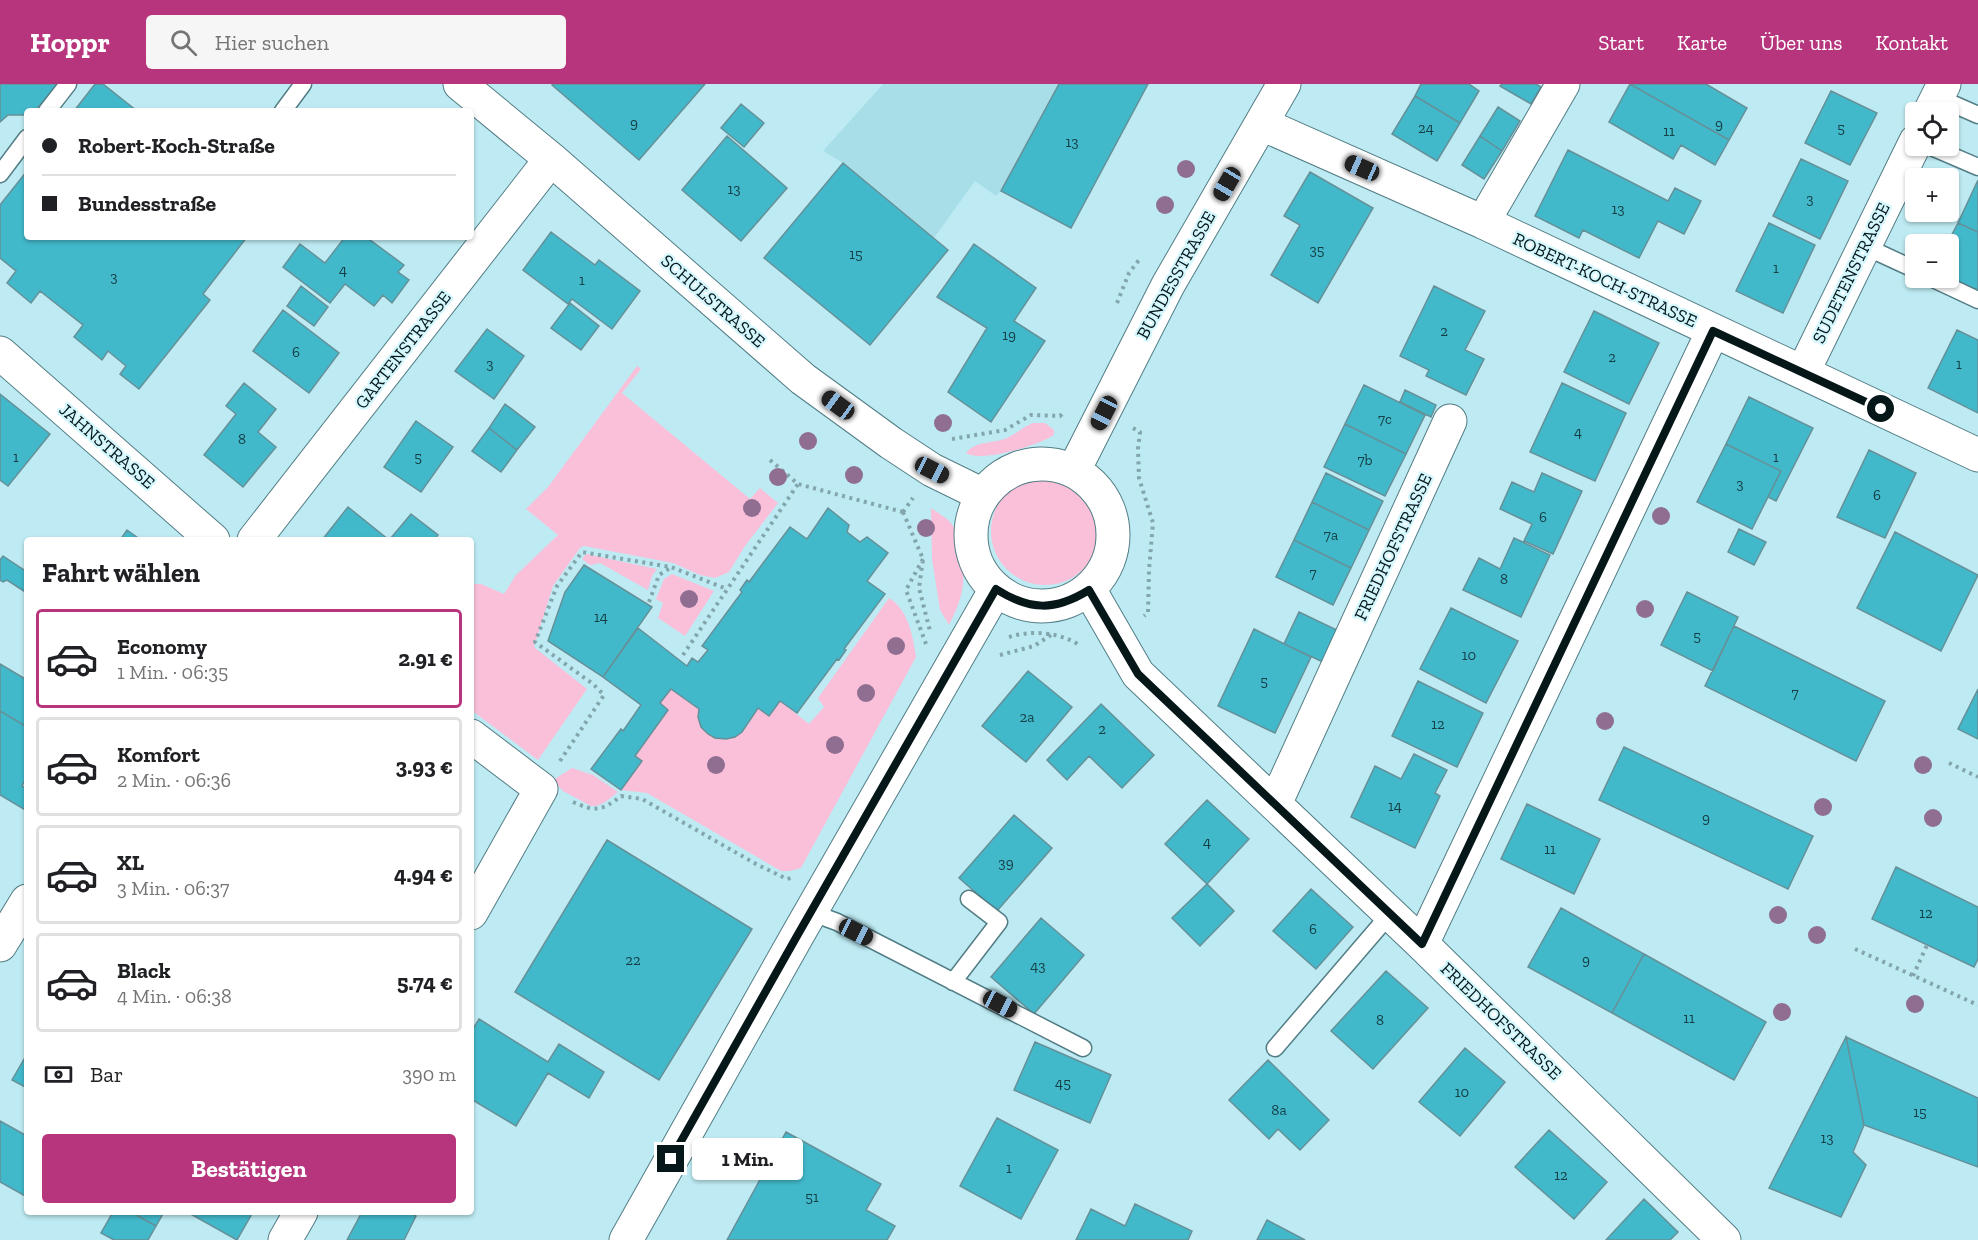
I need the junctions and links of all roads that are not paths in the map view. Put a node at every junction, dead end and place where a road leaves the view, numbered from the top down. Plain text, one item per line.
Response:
1 (68, 84) edge
2 (303, 84) edge
3 (460, 84) edge
4 (1284, 84) edge
5 (1563, 84) edge
6 (1937, 98) edge
7 (49, 108) edge
8 (285, 108) edge
9 (1978, 115) edge
10 (1262, 124) junction
11 (24, 142) edge
12 (1909, 156) edge
13 (1952, 156) edge
14 (551, 159) junction
15 (1978, 167) edge
16 (0, 174) edge
17 (1483, 222) junction
18 (1864, 246) junction
19 (1905, 265) edge
20 (1952, 288) edge
21 (1978, 300) edge
22 (1713, 331) junction
23 (0, 352) edge
24 (1803, 372) junction
25 (1450, 421) dead end
26 (1978, 454) edge
27 (1074, 470) junction
28 (983, 495) junction
29 (210, 537) edge
30 (256, 537) edge
31 (996, 589) junction
32 (1089, 590) junction
33 (474, 738) edge
34 (1275, 804) junction
35 (969, 899) dead end
36 (24, 906) edge
37 (474, 908) edge
38 (810, 912) junction
39 (1390, 915) junction
40 (1422, 944) junction
41 (0, 945) edge
42 (953, 982) junction
43 (1083, 1048) dead end
44 (1275, 1048) dead end
45 (299, 1215) edge
46 (285, 1240) edge
47 (626, 1240) edge
48 (1724, 1240) edge

1 - 7 lane
2 - 8 lane
3 - 14 street, SCHULSTRASSE
4 - 10 street, BUNDESSTRASSE
5 - 17 street
6 - 9 lane
10 - 17 street, ROBERT-KOCH-STRASSE
10 - 27 street, BUNDESSTRASSE
11 - 16 lane
12 - 18 street, SUDETENSTRASSE
13 - 15 lane
14 - 28 street, SCHULSTRASSE
14 - 30 street, GARTENSTRASSE
17 - 22 street, ROBERT-KOCH-STRASSE
18 - 19 lane
18 - 24 street, SUDETENSTRASSE
20 - 21 lane
22 - 24 street, ROBERT-KOCH-STRASSE
22 - 40 street
23 - 29 street, JAHNSTRASSE
24 - 26 street, ROBERT-KOCH-STRASSE
25 - 34 street, FRIEDHOFSTRASSE
27 - 28 street
27 - 32 street
28 - 31 street
31 - 32 street
31 - 38 street
32 - 34 street, FRIEDHOFSTRASSE
33 - 37 street
34 - 39 street, FRIEDHOFSTRASSE
35 - 42 lane
36 - 41 street
38 - 42 lane
38 - 47 street
39 - 40 street, FRIEDHOFSTRASSE
39 - 44 lane
40 - 48 street, FRIEDHOFSTRASSE
42 - 43 lane
45 - 46 street

